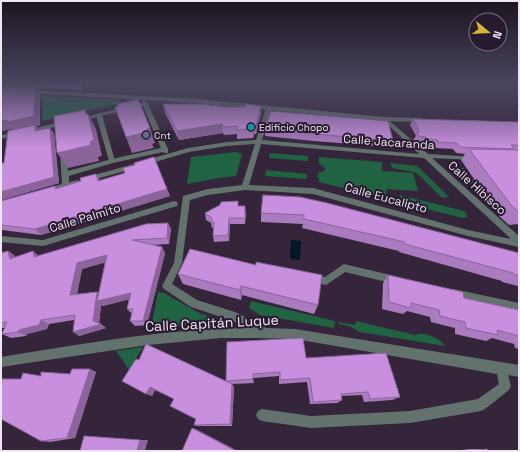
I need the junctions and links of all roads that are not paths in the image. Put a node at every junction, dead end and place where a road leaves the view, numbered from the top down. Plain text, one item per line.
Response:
1 (140, 105) edge
2 (145, 105) edge
3 (232, 105) edge
4 (269, 108) junction
5 (99, 115) junction
6 (385, 119) junction
7 (425, 120) edge
8 (1, 138) edge
9 (260, 142) junction
10 (62, 146) edge
11 (165, 149) junction
12 (168, 156) junction
13 (424, 156) junction
14 (481, 158) edge
15 (112, 161) junction
16 (66, 174) junction
17 (66, 186) junction
18 (245, 187) junction
19 (37, 194) edge
20 (174, 204) dead end
21 (1, 239) edge
22 (519, 242) edge
23 (303, 276) edge
24 (405, 282) edge
25 (443, 290) edge
26 (519, 308) edge
27 (264, 332) junction
28 (1, 362) edge
29 (501, 370) junction
30 (519, 371) edge
31 (262, 415) dead end

1 - 5 street
2 - 11 street
3 - 4 street
4 - 6 street
4 - 9 street
5 - 8 street
5 - 15 street
6 - 7 street
6 - 13 street, Calle Hibisco
9 - 12 street, Calle Jacaranda
9 - 13 street, Calle Jacaranda
9 - 18 street
10 - 16 street
11 - 12 street
11 - 15 street
12 - 17 street, Calle Jacaranda
13 - 14 street, Calle Jacaranda
13 - 22 street, Calle Hibisco
15 - 16 street
16 - 17 street
17 - 19 street, Calle Jacaranda
18 - 22 street, Calle Eucalipto
18 - 27 street, Calle Eucalipto
20 - 21 street, Calle Palmito
23 - 24 street
25 - 26 street
27 - 28 street, Calle Capitán Luque
27 - 29 street, Calle Capitán Luque
29 - 30 street, Calle Capitán Luque
29 - 31 street

